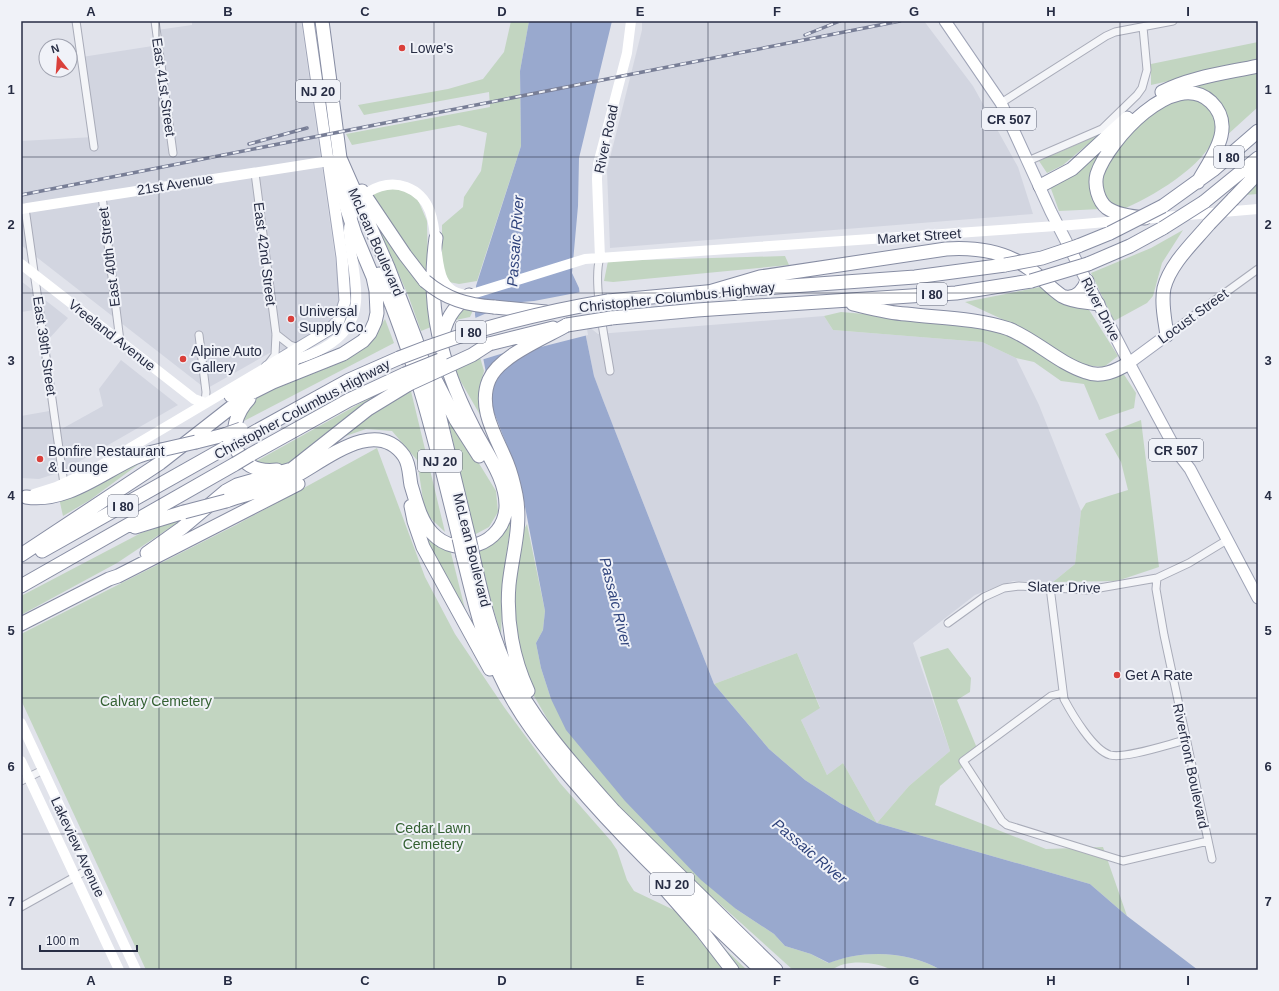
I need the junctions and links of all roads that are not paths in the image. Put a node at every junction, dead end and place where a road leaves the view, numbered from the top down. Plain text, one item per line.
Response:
1 (76, 21) edge
2 (155, 21) edge
3 (308, 21) edge
4 (322, 21) edge
5 (631, 21) edge
6 (945, 21) edge
7 (1173, 21) edge
8 (1143, 27) junction
9 (1258, 66) edge
10 (1001, 103) junction
11 (1258, 130) edge
12 (339, 141) junction
13 (94, 147) dead end
14 (173, 153) dead end
15 (1258, 158) edge
16 (329, 161) junction
17 (1028, 161) junction
18 (254, 173) junction
19 (1258, 173) edge
20 (1198, 182) junction
21 (1040, 186) junction
22 (102, 196) junction
23 (346, 206) junction
24 (23, 209) edge
25 (1258, 209) edge
26 (1145, 218) junction
27 (1058, 226) junction
28 (436, 238) junction
29 (600, 258) junction
30 (21, 264) edge
31 (1258, 269) edge
32 (35, 275) junction
33 (799, 279) junction
34 (1087, 281) junction
35 (469, 295) junction
36 (1062, 296) junction
37 (833, 300) junction
38 (1098, 304) junction
39 (546, 312) junction
40 (566, 325) junction
41 (276, 334) junction
42 (199, 335) dead end
43 (1166, 336) junction
44 (416, 340) junction
45 (120, 341) junction
46 (299, 348) junction
47 (441, 352) junction
48 (293, 361) junction
49 (1129, 363) junction
50 (267, 367) junction
51 (610, 371) dead end
52 (407, 379) junction
53 (262, 388) junction
54 (458, 395) junction
55 (205, 402) junction
56 (241, 434) junction
57 (364, 440) junction
58 (298, 464) junction
59 (150, 468) junction
60 (510, 475) junction
61 (64, 484) junction
62 (411, 484) junction
63 (504, 492) junction
64 (24, 497) edge
65 (114, 533) junction
66 (464, 538) junction
67 (1227, 540) junction
68 (21, 555) edge
69 (468, 556) junction
70 (21, 563) edge
71 (1158, 578) junction
72 (109, 579) junction
73 (21, 586) edge
74 (1050, 587) junction
75 (1258, 598) edge
76 (948, 623) dead end
77 (21, 624) edge
78 (1063, 693) junction
79 (21, 723) edge
80 (540, 739) junction
81 (1186, 740) junction
82 (567, 756) junction
83 (21, 761) edge
84 (43, 770) junction
85 (25, 779) edge
86 (586, 796) junction
87 (1208, 841) junction
88 (1212, 858) dead end
89 (89, 869) junction
90 (75, 876) junction
91 (21, 907) edge
92 (715, 910) junction
93 (133, 969) edge
94 (119, 970) edge
95 (732, 970) edge
96 (762, 970) edge
97 (776, 970) edge
98 (784, 970) edge

1 - 13 street
2 - 14 street, East 41st Street
3 - 16 main road, McLean Boulevard / NJ 20
4 - 12 highway, McLean Boulevard / NJ 20
5 - 29 main road, River Road
6 - 10 main road, River Drive / CR 507
7 - 8 street
8 - 10 street
8 - 17 street
9 - 21 highway
10 - 17 main road, River Drive / CR 507
11 - 20 highway, Christopher Columbus Highway / I 80
12 - 39 highway, bridge
12 - 44 highway, McLean Boulevard / NJ 20
15 - 37 highway, Christopher Columbus Highway / I 80, bridge
16 - 18 main road, 21st Avenue
16 - 23 highway, McLean Boulevard / NJ 20
16 - 46 main road
17 - 21 main road, River Drive / CR 507
18 - 22 main road, 21st Avenue
18 - 41 street, East 42nd Street
19 - 43 highway, bridge
20 - 26 highway
20 - 33 highway, Christopher Columbus Highway / I 80, bridge
21 - 27 main road, River Drive / CR 507
22 - 24 main road, 21st Avenue
22 - 45 street, East 40th Street
23 - 53 highway
23 - 66 highway, McLean Boulevard / NJ 20
24 - 32 street, East 39th Street
25 - 26 main road, Market Street
26 - 27 main road, Market Street
27 - 29 main road, Market Street
27 - 34 main road, River Drive / CR 507
28 - 35 main road
28 - 47 highway
28 - 48 main road, bridge
29 - 35 main road, Market Street
29 - 51 street
30 - 32 main road, Vreeland Avenue
31 - 43 street, Locust Street
32 - 45 main road, Vreeland Avenue
32 - 61 street, East 39th Street
33 - 36 highway
33 - 39 highway, Christopher Columbus Highway / I 80, bridge
34 - 36 highway
34 - 38 main road, River Drive / CR 507
35 - 47 highway
36 - 38 highway
37 - 40 highway, Christopher Columbus Highway / I 80, bridge
37 - 49 highway
38 - 49 main road, River Drive / CR 507
39 - 56 highway, Christopher Columbus Highway / I 80, bridge
40 - 52 highway, Christopher Columbus Highway / I 80, bridge
40 - 60 highway
41 - 46 street
41 - 50 street, East 42nd Street
42 - 55 street
43 - 49 main road, Locust Street
44 - 63 highway
44 - 66 highway, McLean Boulevard / NJ 20
45 - 55 main road, Vreeland Avenue
46 - 50 main road
47 - 54 highway
48 - 50 main road
48 - 59 highway
49 - 67 main road, River Drive / CR 507
50 - 55 main road
52 - 58 highway
52 - 65 highway, Christopher Columbus Highway / I 80, bridge
53 - 58 highway
53 - 59 highway
54 - 60 highway
54 - 63 highway
55 - 61 main road
56 - 64 highway, bridge
56 - 70 highway, Christopher Columbus Highway / I 80, bridge
57 - 62 highway
57 - 65 highway, bridge
57 - 72 highway
58 - 72 highway
59 - 68 highway
60 - 82 highway
61 - 64 main road
62 - 63 highway
62 - 80 highway
65 - 73 highway, Christopher Columbus Highway / I 80
66 - 69 highway, McLean Boulevard / NJ 20, bridge
67 - 71 street, Slater Drive
67 - 75 main road, River Drive / CR 507
69 - 80 highway, McLean Boulevard / NJ 20
69 - 82 highway, McLean Boulevard / NJ 20
71 - 74 street, Slater Drive
71 - 81 street, Riverfront Boulevard
72 - 77 highway
74 - 76 street, Slater Drive
74 - 78 street
78 - 81 street
78 - 87 street
79 - 84 main road, Lakeview Avenue
80 - 86 highway, McLean Boulevard / NJ 20
81 - 87 street, Riverfront Boulevard
82 - 92 highway, McLean Boulevard / NJ 20
83 - 85 main road, Lakeview Avenue
84 - 85 street
84 - 89 main road, Lakeview Avenue
85 - 90 main road, Lakeview Avenue
86 - 95 highway
86 - 96 highway, McLean Boulevard / NJ 20
87 - 88 street, Riverfront Boulevard
89 - 90 street
89 - 93 main road, Lakeview Avenue
90 - 91 street
90 - 94 main road, Lakeview Avenue
92 - 97 highway, McLean Boulevard / NJ 20
92 - 98 highway

